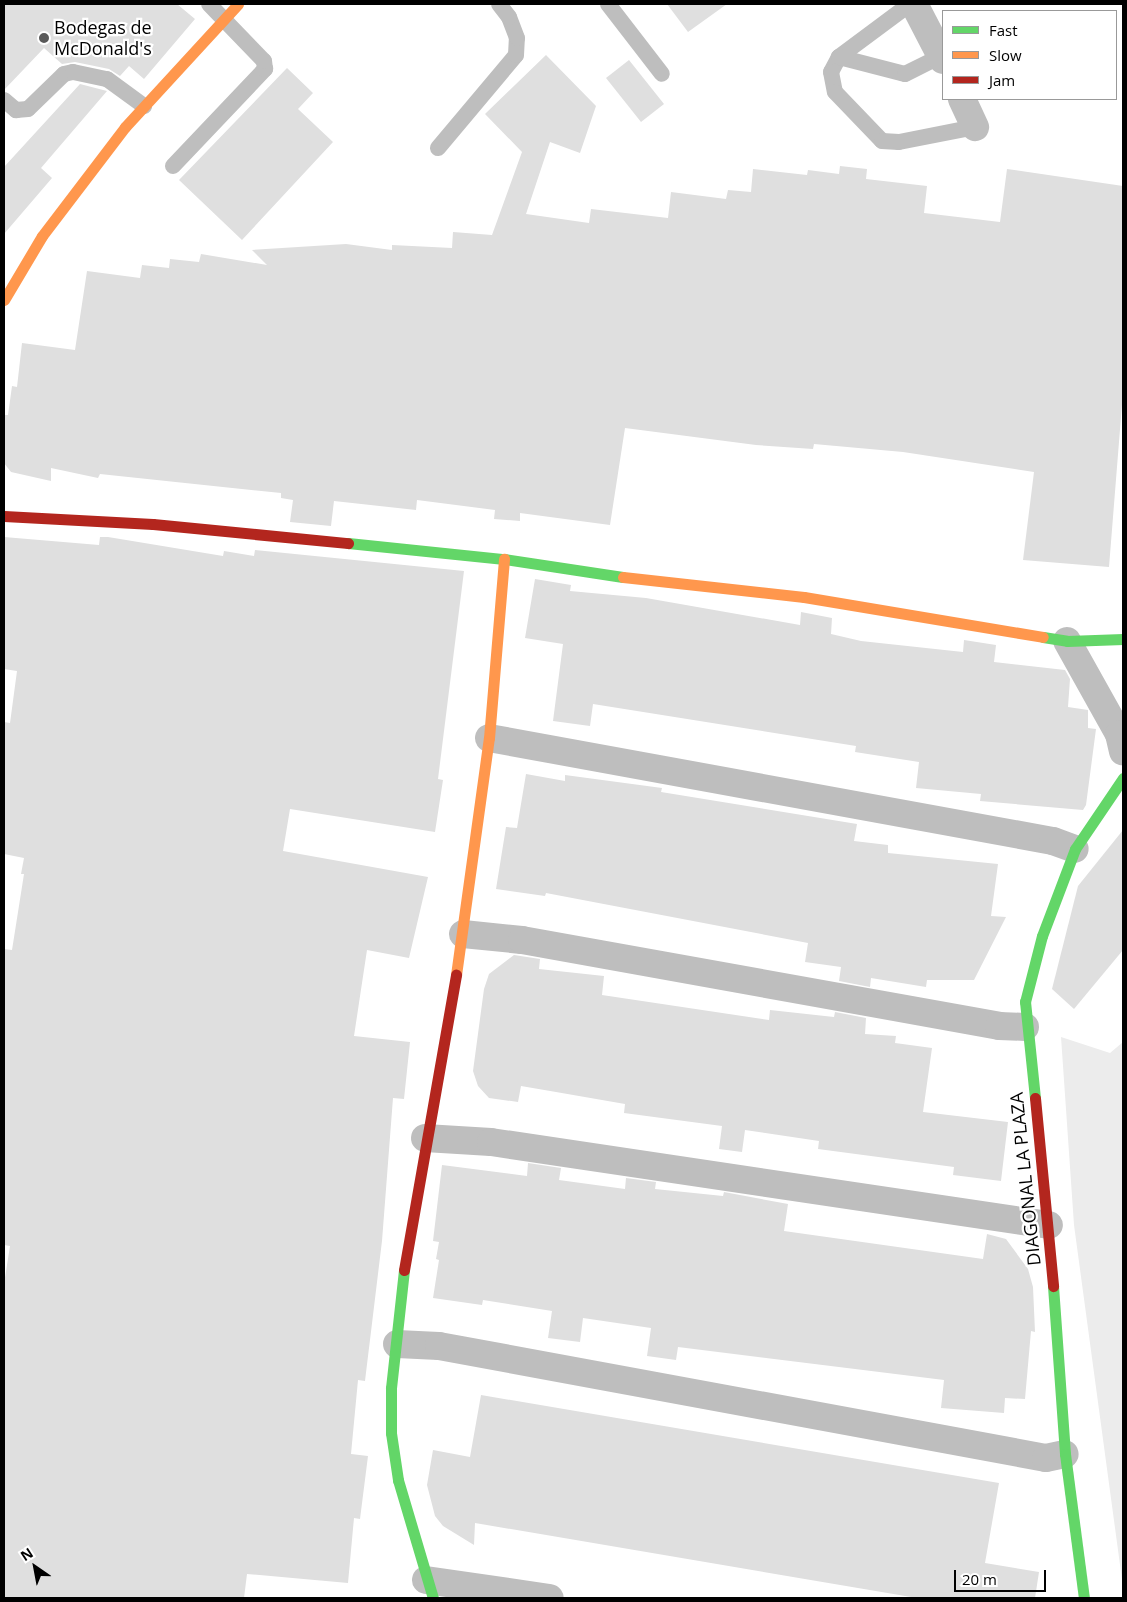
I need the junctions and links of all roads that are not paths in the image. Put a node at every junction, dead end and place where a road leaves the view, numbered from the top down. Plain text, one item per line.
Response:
1 (209, 4) edge
2 (238, 4) edge
3 (499, 4) edge
4 (608, 4) edge
5 (910, 4) edge
6 (914, 4) edge
7 (224, 19) junction
8 (839, 57) junction
9 (942, 58) edge
10 (662, 74) dead end
11 (4, 100) edge
12 (962, 100) edge
13 (144, 106) junction
14 (975, 126) joint
15 (438, 148) dead end
16 (173, 166) dead end
17 (4, 300) edge
18 (4, 516) edge
19 (504, 559) junction
20 (1123, 639) edge
21 (1067, 641) junction
22 (489, 738) junction
23 (1123, 752) edge
24 (1123, 778) edge
25 (1075, 849) junction
26 (463, 934) junction
27 (1025, 1026) junction
28 (425, 1138) junction
29 (1049, 1225) junction
30 (397, 1344) junction
31 (1065, 1454) junction
32 (429, 1589) edge
33 (550, 1598) edge
34 (1084, 1598) edge

1 - 7 lane
2 - 7 street
3 - 15 lane
4 - 10 lane
5 - 8 lane
6 - 9 street
7 - 13 street
7 - 16 lane
8 - 9 lane
8 - 14 lane
11 - 13 lane
12 - 14 street
13 - 17 street
18 - 19 street
19 - 21 street
19 - 22 street
20 - 21 street
21 - 23 street
22 - 25 street
22 - 26 street
24 - 25 street, DIAGONAL LA PLAZA
25 - 27 street, DIAGONAL LA PLAZA
26 - 27 street
26 - 28 street
27 - 29 street, DIAGONAL LA PLAZA
28 - 29 street
28 - 30 street
29 - 31 street, DIAGONAL LA PLAZA
30 - 31 street
30 - 32 street
31 - 34 street, DIAGONAL LA PLAZA
32 - 33 street

